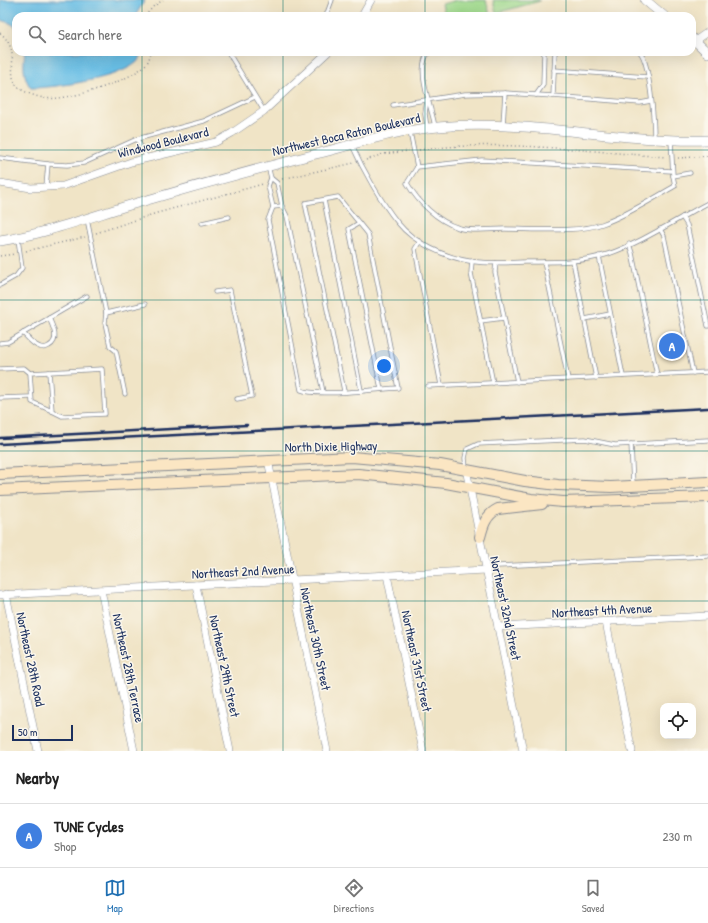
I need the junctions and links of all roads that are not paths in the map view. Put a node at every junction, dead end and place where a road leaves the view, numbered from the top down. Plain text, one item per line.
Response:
1 (332, 0) edge
2 (371, 0) edge
3 (645, 0) edge
4 (328, 12) edge
5 (364, 12) edge
6 (659, 12) edge
7 (708, 32) edge
8 (696, 39) edge
9 (696, 42) edge
10 (708, 53) edge
11 (230, 56) edge
12 (324, 56) edge
13 (427, 56) edge
14 (544, 56) edge
15 (555, 56) edge
16 (643, 56) edge
17 (554, 70) junction
18 (647, 77) junction
19 (505, 93) junction
20 (536, 95) junction
21 (553, 96) junction
22 (255, 97) junction
23 (427, 98) junction
24 (651, 101) junction
25 (393, 105) dead end
26 (264, 111) junction
27 (503, 125) junction
28 (431, 128) junction
29 (410, 130) junction
30 (654, 138) junction
31 (138, 139) junction
32 (671, 139) junction
33 (708, 140) edge
34 (352, 145) junction
35 (0, 158) edge
36 (147, 158) junction
37 (48, 164) junction
38 (268, 166) junction
39 (417, 167) junction
40 (672, 171) junction
41 (690, 173) dead end
42 (673, 176) junction
43 (272, 181) junction
44 (0, 183) edge
45 (46, 188) junction
46 (324, 200) junction
47 (708, 203) edge
48 (282, 206) junction
49 (273, 208) junction
50 (229, 217) dead end
51 (682, 217) junction
52 (86, 218) junction
53 (202, 223) dead end
54 (359, 223) junction
55 (660, 229) junction
56 (18, 238) junction
57 (0, 241) edge
58 (420, 241) junction
59 (629, 244) junction
60 (599, 256) junction
61 (472, 261) junction
62 (573, 261) junction
63 (496, 262) junction
64 (544, 262) junction
65 (0, 285) edge
66 (215, 292) dead end
67 (87, 296) dead end
68 (145, 304) dead end
69 (106, 313) junction
70 (610, 314) junction
71 (49, 318) junction
72 (504, 318) junction
73 (584, 319) junction
74 (480, 321) junction
75 (708, 326) edge
76 (23, 333) junction
77 (0, 343) edge
78 (0, 370) edge
79 (49, 372) junction
80 (708, 372) edge
81 (30, 373) junction
82 (693, 373) junction
83 (657, 375) junction
84 (623, 376) junction
85 (596, 378) junction
86 (568, 379) junction
87 (517, 382) junction
88 (492, 383) junction
89 (441, 385) junction
90 (428, 386) dead end
91 (381, 389) junction
92 (361, 390) junction
93 (344, 391) junction
94 (323, 392) junction
95 (125, 394) dead end
96 (32, 397) junction
97 (0, 398) edge
98 (237, 399) dead end
99 (52, 412) junction
100 (708, 440) edge
101 (631, 444) junction
102 (268, 460) junction
103 (466, 469) junction
104 (0, 474) edge
105 (271, 478) junction
106 (708, 482) edge
107 (469, 486) junction
108 (633, 486) junction
109 (0, 490) edge
110 (708, 497) edge
111 (563, 502) junction
112 (480, 537) junction
113 (708, 556) edge
114 (486, 570) junction
115 (387, 575) junction
116 (292, 580) junction
117 (196, 585) junction
118 (101, 590) junction
119 (3, 595) edge
120 (708, 616) edge
121 (606, 622) junction
122 (498, 627) junction
123 (38, 751) edge
124 (134, 751) edge
125 (230, 751) edge
126 (327, 751) edge
127 (423, 751) edge
128 (523, 751) edge
129 (632, 751) edge

1 - 4 lane
2 - 5 street
3 - 6 street
7 - 8 street
9 - 10 street
11 - 22 lane
12 - 26 street, Windwood Boulevard
13 - 23 lane
14 - 20 lane
15 - 17 lane
16 - 18 lane
17 - 18 lane
17 - 21 lane
18 - 24 lane
19 - 20 lane
19 - 23 lane
19 - 27 lane
20 - 21 lane
21 - 24 lane
22 - 26 lane
22 - 31 lane
23 - 25 lane
23 - 28 lane
23 - 28 lane
24 - 30 lane
26 - 36 street, Windwood Boulevard
27 - 28 street, Northwest Boca Raton Boulevard
27 - 30 street, Northwest Boca Raton Boulevard
28 - 29 street, Northwest Boca Raton Boulevard
29 - 34 street, Northwest Boca Raton Boulevard
29 - 39 lane
30 - 32 street, Northwest Boca Raton Boulevard
31 - 36 lane
31 - 37 lane
32 - 33 street, Northwest Boca Raton Boulevard
32 - 40 lane
34 - 38 street, Northwest Boca Raton Boulevard
34 - 58 lane
35 - 37 lane
36 - 45 street, Windwood Boulevard
37 - 45 lane
38 - 43 lane
38 - 52 street, Northwest Boca Raton Boulevard
39 - 40 lane
39 - 42 lane
40 - 42 lane
41 - 42 lane
43 - 48 lane
43 - 49 lane
44 - 45 street, Windwood Boulevard
46 - 54 lane
46 - 92 lane
46 - 93 lane
47 - 51 lane
48 - 49 lane
48 - 94 lane
49 - 94 lane
50 - 53 lane
51 - 55 lane
51 - 75 lane
52 - 56 street, Northwest Boca Raton Boulevard
52 - 69 lane
54 - 91 lane
54 - 91 lane
55 - 59 lane
55 - 82 lane
56 - 57 street, Northwest Boca Raton Boulevard
56 - 65 lane
58 - 61 lane
58 - 89 lane
59 - 60 lane
59 - 83 lane
60 - 62 lane
60 - 70 lane
61 - 63 lane
61 - 74 lane
62 - 64 lane
62 - 73 lane
63 - 64 lane
63 - 72 lane
64 - 86 lane
66 - 98 lane
67 - 71 lane
68 - 69 lane
69 - 95 lane
70 - 73 lane
70 - 84 lane
71 - 76 lane
71 - 76 lane
72 - 74 lane
72 - 87 lane
73 - 85 lane
74 - 88 lane
76 - 77 lane
78 - 81 lane
79 - 81 lane
79 - 99 lane
79 - 99 lane
80 - 82 lane
81 - 96 lane
82 - 83 lane
83 - 84 lane
84 - 85 lane
85 - 86 lane
86 - 87 lane
87 - 88 lane
88 - 89 lane
89 - 90 lane
91 - 92 lane
92 - 93 lane
93 - 94 lane
96 - 97 lane
96 - 99 lane
100 - 101 lane
101 - 103 lane
101 - 108 lane
102 - 103 main road, North Dixie Highway
102 - 104 main road, North Dixie Highway
102 - 105 street, Northeast 30th Street
103 - 107 street, Northeast 32nd Street
103 - 108 main road, North Dixie Highway
105 - 107 main road
105 - 109 main road
105 - 116 street, Northeast 30th Street
106 - 108 main road, North Dixie Highway
107 - 111 main road
107 - 112 street, Northeast 32nd Street
110 - 111 main road
111 - 112 main road
112 - 114 street, Northeast 32nd Street
113 - 114 lane
114 - 115 street, Northeast 2nd Avenue
114 - 122 street, Northeast 32nd Street
115 - 116 street, Northeast 2nd Avenue
115 - 127 street, Northeast 31st Street
116 - 117 street, Northeast 2nd Avenue
116 - 126 street, Northeast 30th Street
117 - 118 street, Northeast 2nd Avenue
117 - 125 street, Northeast 29th Street
118 - 119 street, Northeast 2nd Avenue
118 - 124 street, Northeast 28th Terrace
119 - 123 street, Northeast 28th Road
120 - 121 street, Northeast 4th Avenue
121 - 122 street, Northeast 4th Avenue
121 - 129 street
122 - 128 street, Northeast 32nd Street

